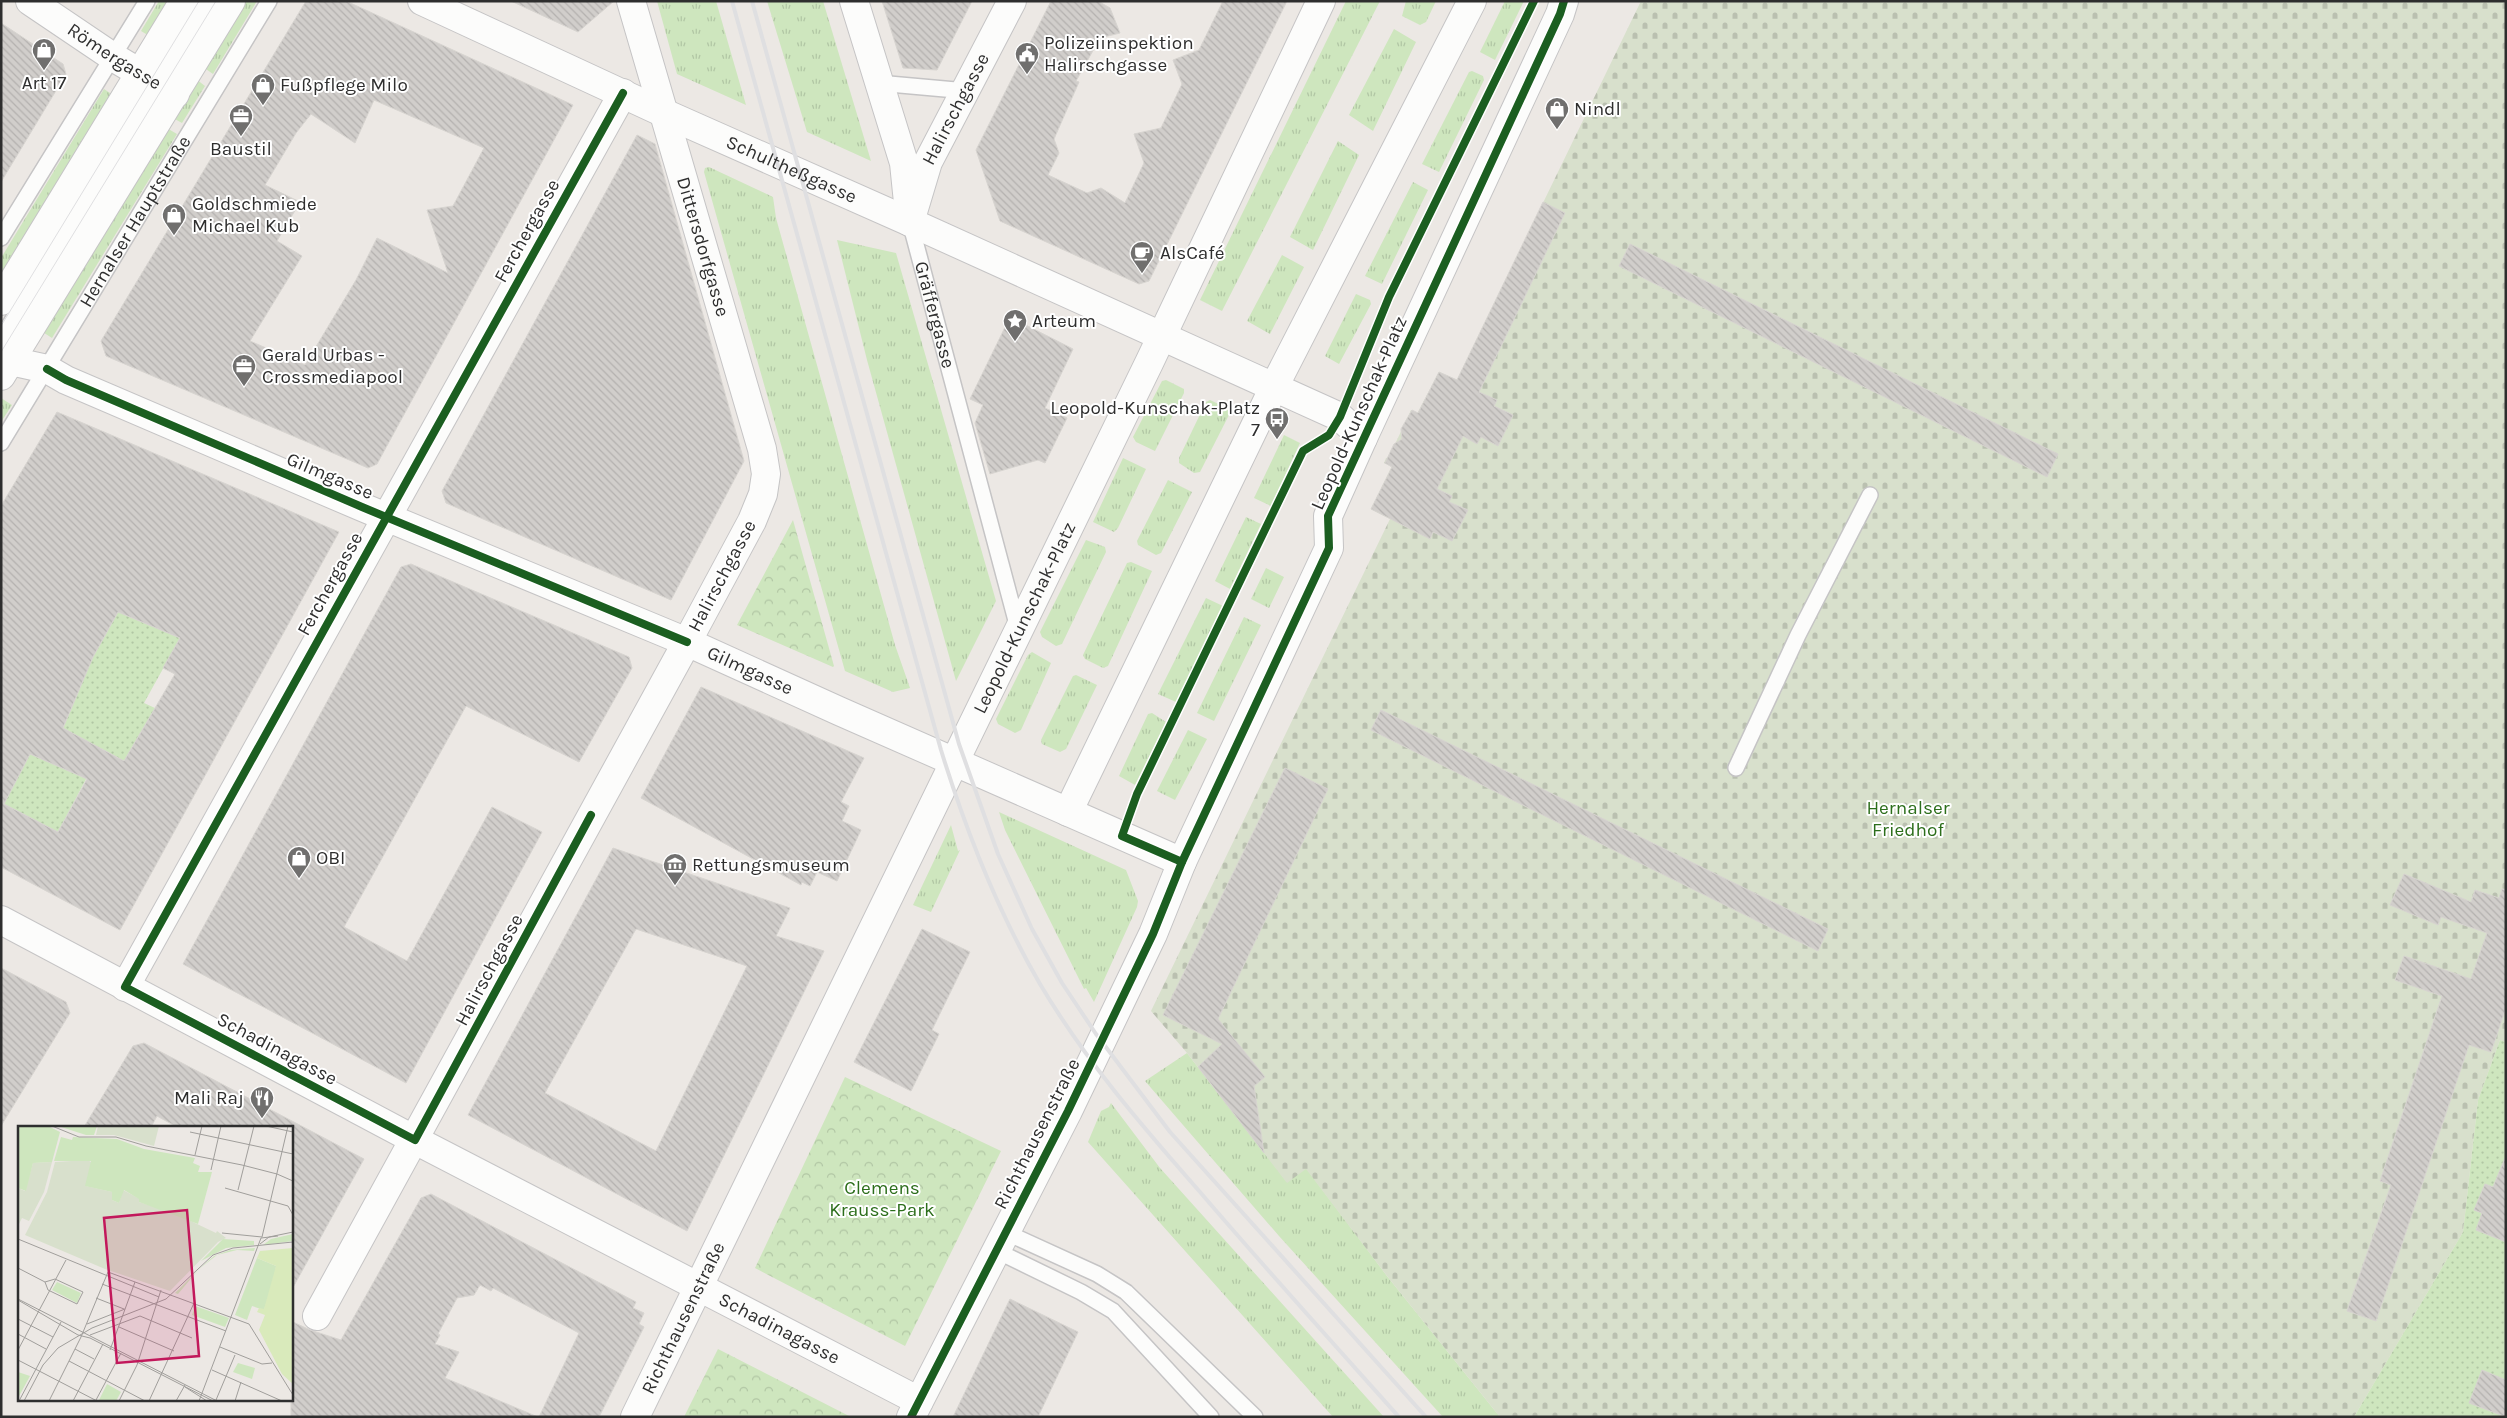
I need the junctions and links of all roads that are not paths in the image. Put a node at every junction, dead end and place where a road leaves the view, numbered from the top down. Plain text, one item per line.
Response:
1 (30, 1) edge
2 (147, 1) edge
3 (184, 1) edge
4 (208, 1) edge
5 (231, 1) edge
6 (269, 1) edge
7 (422, 1) edge
8 (631, 1) edge
9 (854, 1) edge
10 (1012, 1) edge
11 (1321, 1) edge
12 (1472, 1) edge
13 (1564, 1) edge
14 (113, 57) junction
15 (878, 83) junction
16 (157, 84) junction
17 (967, 91) junction
18 (623, 92) junction
19 (664, 113) junction
20 (910, 222) junction
21 (1, 238) edge
22 (1, 301) edge
23 (1161, 335) junction
24 (4, 359) edge
25 (46, 369) junction
26 (1274, 387) junction
27 (1363, 438) junction
28 (1, 443) edge
29 (763, 494) joint
30 (1870, 495) dead end
31 (386, 517) junction
32 (1018, 629) junction
33 (687, 642) junction
34 (954, 762) junction
35 (1736, 768) dead end
36 (1068, 812) junction
37 (1182, 862) junction
38 (1, 920) edge
39 (125, 987) junction
40 (415, 1140) junction
41 (1001, 1242) junction
42 (698, 1287) junction
43 (317, 1316) dead end
44 (915, 1409) edge
45 (635, 1417) edge
46 (1211, 1417) edge
47 (1255, 1417) edge

1 - 14 street, Römergasse
2 - 14 lane
3 - 16 street, Hernalser Hauptstraße
4 - 16 lane, Hernalser Hauptstraße
5 - 16 street, Hernalser Hauptstraße
6 - 25 lane, Hernalser Hauptstraße
7 - 18 street, Schultheßgasse
8 - 19 street, Dittersdorfgasse
9 - 15 street, Gräffergasse
10 - 17 street, Halirschgasse
11 - 23 street, Leopold-Kunschak-Platz
12 - 26 street
13 - 27 street, Leopold-Kunschak-Platz
14 - 16 street, Römergasse
14 - 21 lane
15 - 17 lane
15 - 20 street, Gräffergasse
16 - 22 street, Hernalser Hauptstraße
16 - 24 street, Hernalser Hauptstraße
17 - 20 street, Halirschgasse
18 - 19 street, Schultheßgasse
18 - 31 street, Ferchergasse
19 - 20 street, Schultheßgasse
19 - 29 street, Dittersdorfgasse
20 - 23 street, Schultheßgasse
20 - 32 lane, Gräffergasse
23 - 26 street, Leopold-Kunschak-Platz
23 - 32 street, Leopold-Kunschak-Platz
24 - 25 street, Gilmgasse
25 - 28 lane, Hernalser Hauptstraße
25 - 31 street, Gilmgasse
26 - 27 street, Leopold-Kunschak-Platz
26 - 36 street
27 - 37 street, Leopold-Kunschak-Platz
29 - 33 street, Halirschgasse
30 - 35 lane
31 - 33 street, Gilmgasse
31 - 39 street, Ferchergasse
32 - 34 street, Leopold-Kunschak-Platz
33 - 34 street, Gilmgasse
33 - 40 street, Halirschgasse
34 - 36 street
34 - 42 street, Richthausenstraße
36 - 37 street
37 - 41 street, Richthausenstraße
38 - 39 street, Schadinagasse
39 - 40 street, Schadinagasse
40 - 42 street, Schadinagasse
40 - 43 street, Halirschgasse
41 - 44 street, Richthausenstraße
41 - 46 lane
41 - 47 lane
42 - 44 street, Schadinagasse
42 - 45 street, Richthausenstraße

